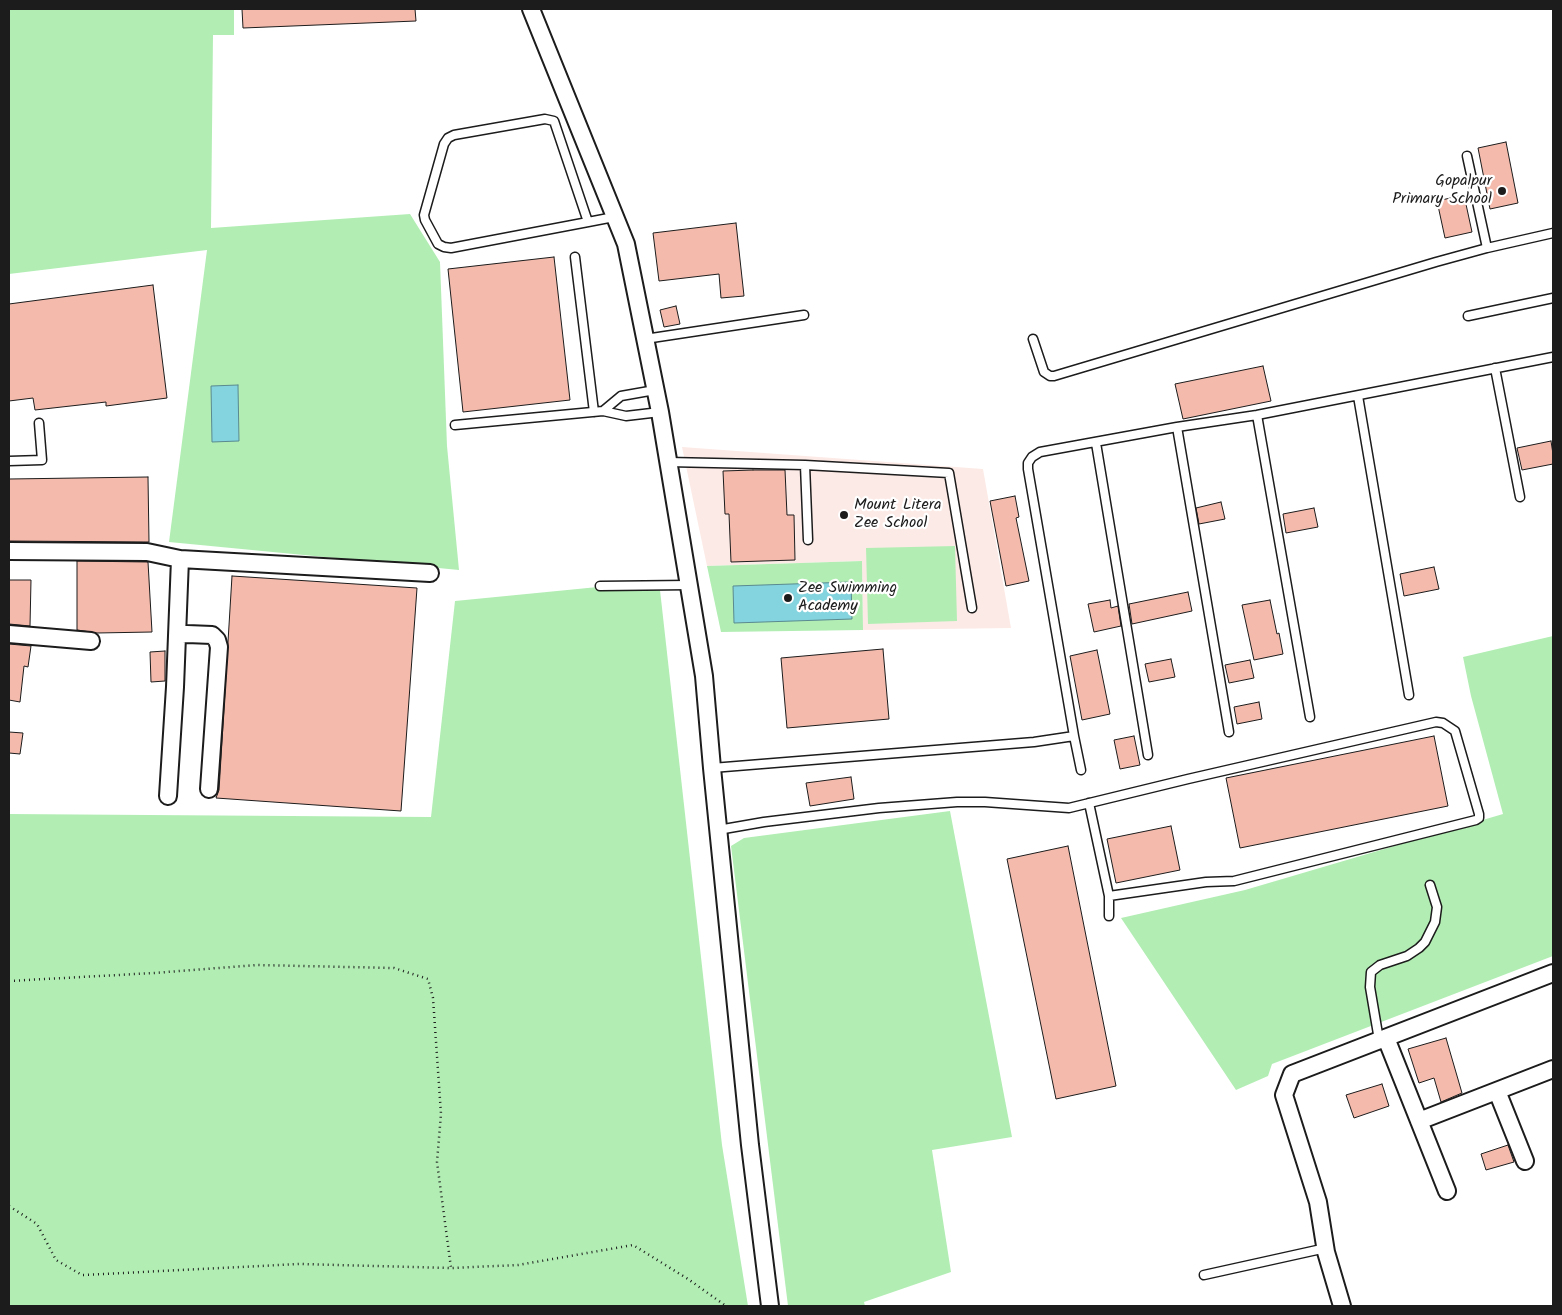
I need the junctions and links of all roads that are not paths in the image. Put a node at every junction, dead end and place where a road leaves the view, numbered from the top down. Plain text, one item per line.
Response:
1 (531, 9) edge
2 (1467, 156) dead end
3 (614, 217) junction
4 (588, 222) junction
5 (1553, 233) edge
6 (1487, 248) junction
7 (575, 257) dead end
8 (1553, 298) edge
9 (804, 315) dead end
10 (1468, 316) dead end
11 (645, 339) junction
12 (1033, 339) dead end
13 (1553, 357) edge
14 (1495, 368) junction
15 (655, 390) junction
16 (1358, 396) junction
17 (604, 411) junction
18 (594, 412) junction
19 (660, 412) junction
20 (1257, 415) junction
21 (39, 423) dead end
22 (455, 425) dead end
23 (1177, 427) junction
24 (1096, 443) junction
25 (9, 461) edge
26 (668, 462) junction
27 (805, 465) junction
28 (1520, 497) dead end
29 (808, 540) dead end
30 (9, 551) edge
31 (180, 559) junction
32 (430, 573) dead end
33 (689, 585) junction
34 (600, 586) dead end
35 (972, 608) dead end
36 (9, 634) edge
37 (177, 635) junction
38 (91, 641) dead end
39 (1409, 695) dead end
40 (1310, 717) dead end
41 (1229, 732) dead end
42 (1074, 736) junction
43 (1148, 755) dead end
44 (712, 768) junction
45 (1081, 770) dead end
46 (209, 789) dead end
47 (168, 796) dead end
48 (1089, 803) junction
49 (718, 830) junction
50 (1430, 884) dead end
51 (1109, 896) junction
52 (1109, 916) dead end
53 (1553, 973) edge
54 (1382, 1039) junction
55 (1553, 1069) edge
56 (1497, 1091) junction
57 (1419, 1122) junction
58 (1525, 1160) dead end
59 (1447, 1191) dead end
60 (1326, 1248) junction
61 (1204, 1274) dead end
62 (770, 1306) edge
63 (1342, 1306) edge

1 - 3 street
2 - 6 lane
3 - 4 lane
3 - 11 street
4 - 4 lane
5 - 6 lane
6 - 12 lane
7 - 18 lane
8 - 10 lane
9 - 11 lane
11 - 15 street
13 - 14 lane
14 - 16 lane
14 - 28 lane
15 - 17 lane
15 - 19 street
16 - 20 lane
16 - 39 lane
17 - 18 lane
17 - 19 lane
18 - 22 lane
19 - 26 street
20 - 23 lane
20 - 40 lane
21 - 25 lane
23 - 24 lane
23 - 41 lane
24 - 42 lane
24 - 43 lane
26 - 27 lane
26 - 33 street
27 - 29 lane
27 - 35 lane
30 - 31 street
31 - 32 street
31 - 37 street
33 - 34 lane
33 - 44 street
36 - 38 street
37 - 46 street
37 - 47 street
42 - 44 lane
42 - 45 lane
44 - 49 street
48 - 49 lane
48 - 51 lane
48 - 51 lane
49 - 62 street
50 - 54 lane
51 - 52 lane
53 - 54 street
54 - 57 street
54 - 60 street
55 - 56 street
56 - 57 street
56 - 58 street
57 - 59 street
60 - 61 lane
60 - 63 street

